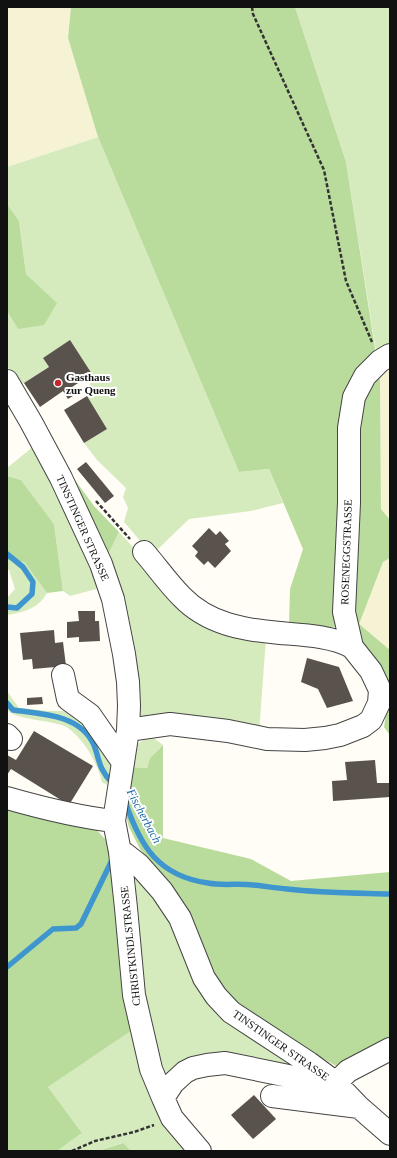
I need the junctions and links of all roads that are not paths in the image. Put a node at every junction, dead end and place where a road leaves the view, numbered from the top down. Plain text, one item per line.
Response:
1 (385, 358) edge
2 (7, 381) edge
3 (144, 552) dead end
4 (352, 647) junction
5 (63, 675) dead end
6 (128, 730) junction
7 (122, 766) junction
8 (7, 798) edge
9 (115, 813) junction
10 (120, 852) junction
11 (390, 1049) edge
12 (336, 1083) junction
13 (272, 1096) dead end
14 (163, 1098) junction
15 (359, 1107) junction
16 (390, 1134) edge
17 (200, 1151) edge

1 - 4 street, ROSENEGGSTRASSE
2 - 6 street, TINSTINGER STRASSE
3 - 4 street
4 - 6 street, ROSENEGGSTRASSE
5 - 7 street
6 - 7 street, TINSTINGER STRASSE
7 - 9 street, TINSTINGER STRASSE
8 - 9 street
9 - 10 street, CHRISTKINDLSTRASSE
10 - 12 street, TINSTINGER STRASSE
10 - 14 street, CHRISTKINDLSTRASSE
11 - 12 street
12 - 14 street
12 - 15 street, TINSTINGER STRASSE
13 - 15 street
14 - 17 street, CHRISTKINDLSTRASSE
15 - 16 street, TINSTINGER STRASSE

